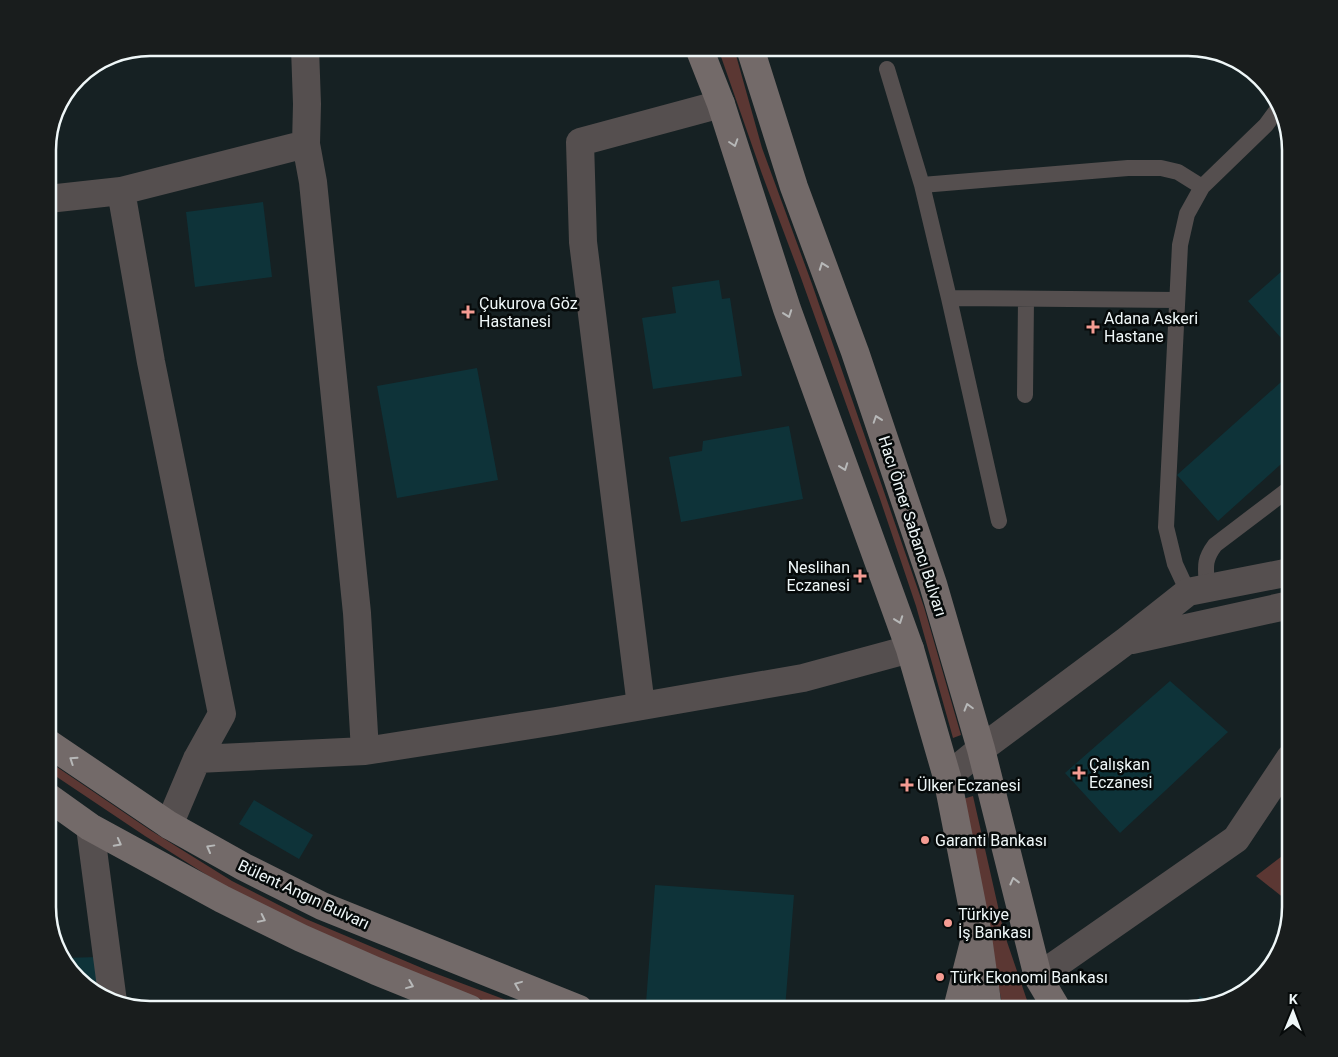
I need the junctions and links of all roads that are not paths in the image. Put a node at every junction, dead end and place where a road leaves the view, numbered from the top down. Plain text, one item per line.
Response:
1 (305, 56) edge
2 (702, 56) edge
3 (753, 56) edge
4 (887, 69) dead end
5 (721, 104) junction
6 (1274, 114) edge
7 (306, 144) junction
8 (922, 185) junction
9 (1202, 187) junction
10 (121, 191) junction
11 (56, 198) edge
12 (949, 298) junction
13 (1026, 299) junction
14 (1177, 300) junction
15 (1025, 395) dead end
16 (1282, 494) edge
17 (999, 521) dead end
18 (1282, 573) edge
19 (1198, 590) junction
20 (1282, 608) edge
21 (1126, 641) junction
22 (910, 649) junction
23 (641, 706) junction
24 (56, 748) edge
25 (366, 750) junction
26 (981, 750) junction
27 (197, 759) junction
28 (1282, 770) edge
29 (947, 778) junction
30 (56, 805) edge
31 (169, 825) junction
32 (90, 827) junction
33 (977, 930) junction
34 (1038, 977) junction
35 (112, 992) edge
36 (448, 1001) edge
37 (557, 1001) edge
38 (959, 1001) edge
39 (987, 1001) edge
40 (1052, 1001) edge

1 - 7 street
2 - 5 main road
26 -> 3 main road, Hacı Ömer Sabancı Bulvarı
4 - 8 lane
5 -> 22 main road
5 - 23 street
6 - 9 lane
7 - 10 street
7 - 25 street
8 - 9 lane
8 - 12 lane
9 - 14 lane
10 - 11 street
10 - 27 street
12 - 13 lane
12 - 17 lane
13 - 14 lane
13 - 15 lane
14 - 19 lane
16 - 19 lane
18 - 19 street
19 - 21 street
20 - 21 street
21 - 26 street
22 - 23 street
22 - 29 main road
23 - 25 street
31 -> 24 main road, Bülent Angın Bulvarı
25 - 27 street
26 - 29 street
34 -> 26 main road, Hacı Ömer Sabancı Bulvarı
27 - 31 street
28 - 34 street
29 - 33 main road
30 - 32 main road
37 -> 31 main road, Bülent Angın Bulvarı
32 - 35 street
32 -> 36 main road
33 - 38 main road
33 - 39 main road
34 - 40 main road, Hacı Ömer Sabancı Bulvarı

